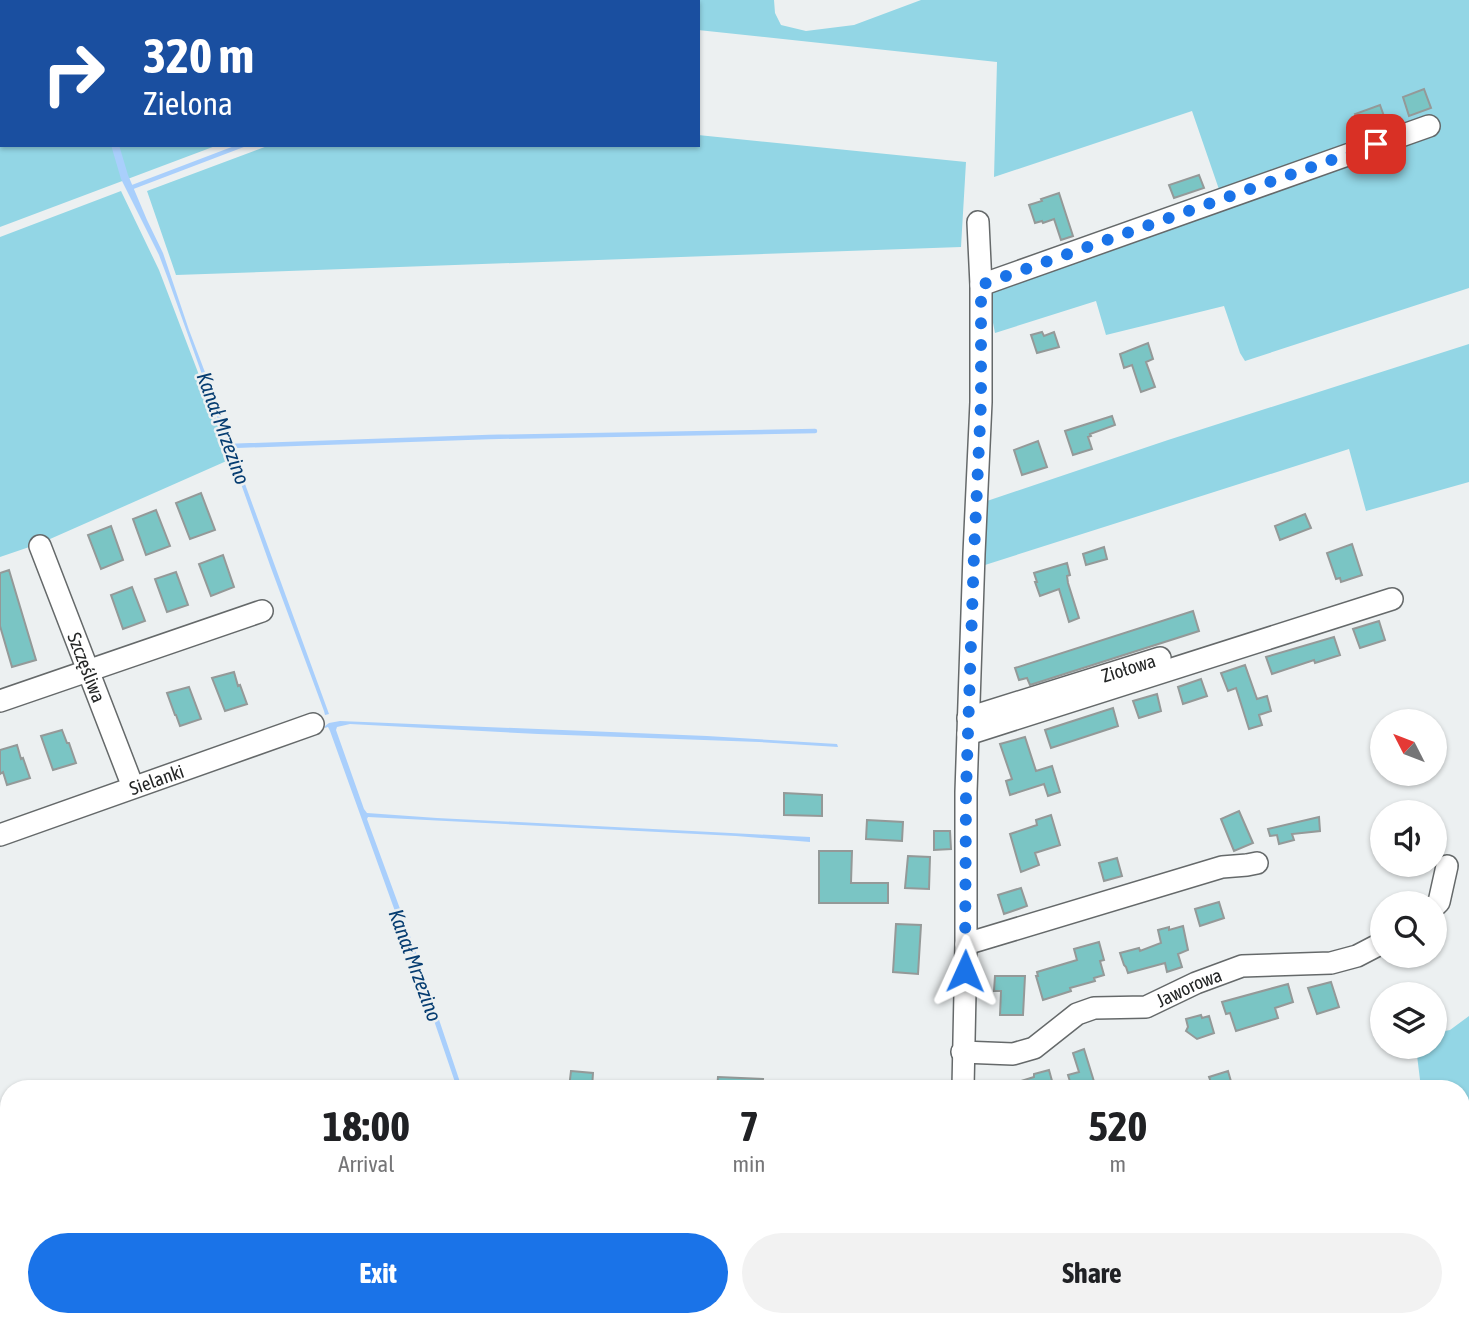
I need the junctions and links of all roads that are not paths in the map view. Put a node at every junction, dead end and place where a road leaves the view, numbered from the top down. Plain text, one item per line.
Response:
1 (1429, 126) dead end
2 (978, 222) dead end
3 (981, 285) junction
4 (40, 547) dead end
5 (1392, 599) dead end
6 (262, 611) dead end
7 (1287, 618) dead end
8 (88, 672) junction
9 (0, 701) edge
10 (313, 724) dead end
11 (968, 726) junction
12 (133, 787) junction
13 (0, 835) edge
14 (1257, 863) dead end
15 (965, 944) junction
16 (1370, 949) edge
17 (962, 1052) junction
18 (962, 1080) edge

1 - 3 street
2 - 3 street
3 - 11 street
4 - 8 street, Szczęśliwa
5 - 11 street
6 - 8 street
7 - 11 street, Ziołowa
8 - 9 street
8 - 12 street, Szczęśliwa
10 - 12 street, Sielanki
11 - 15 street
12 - 13 street, Sielanki
14 - 15 street
15 - 17 street
16 - 17 street, Jaworowa
17 - 18 street

